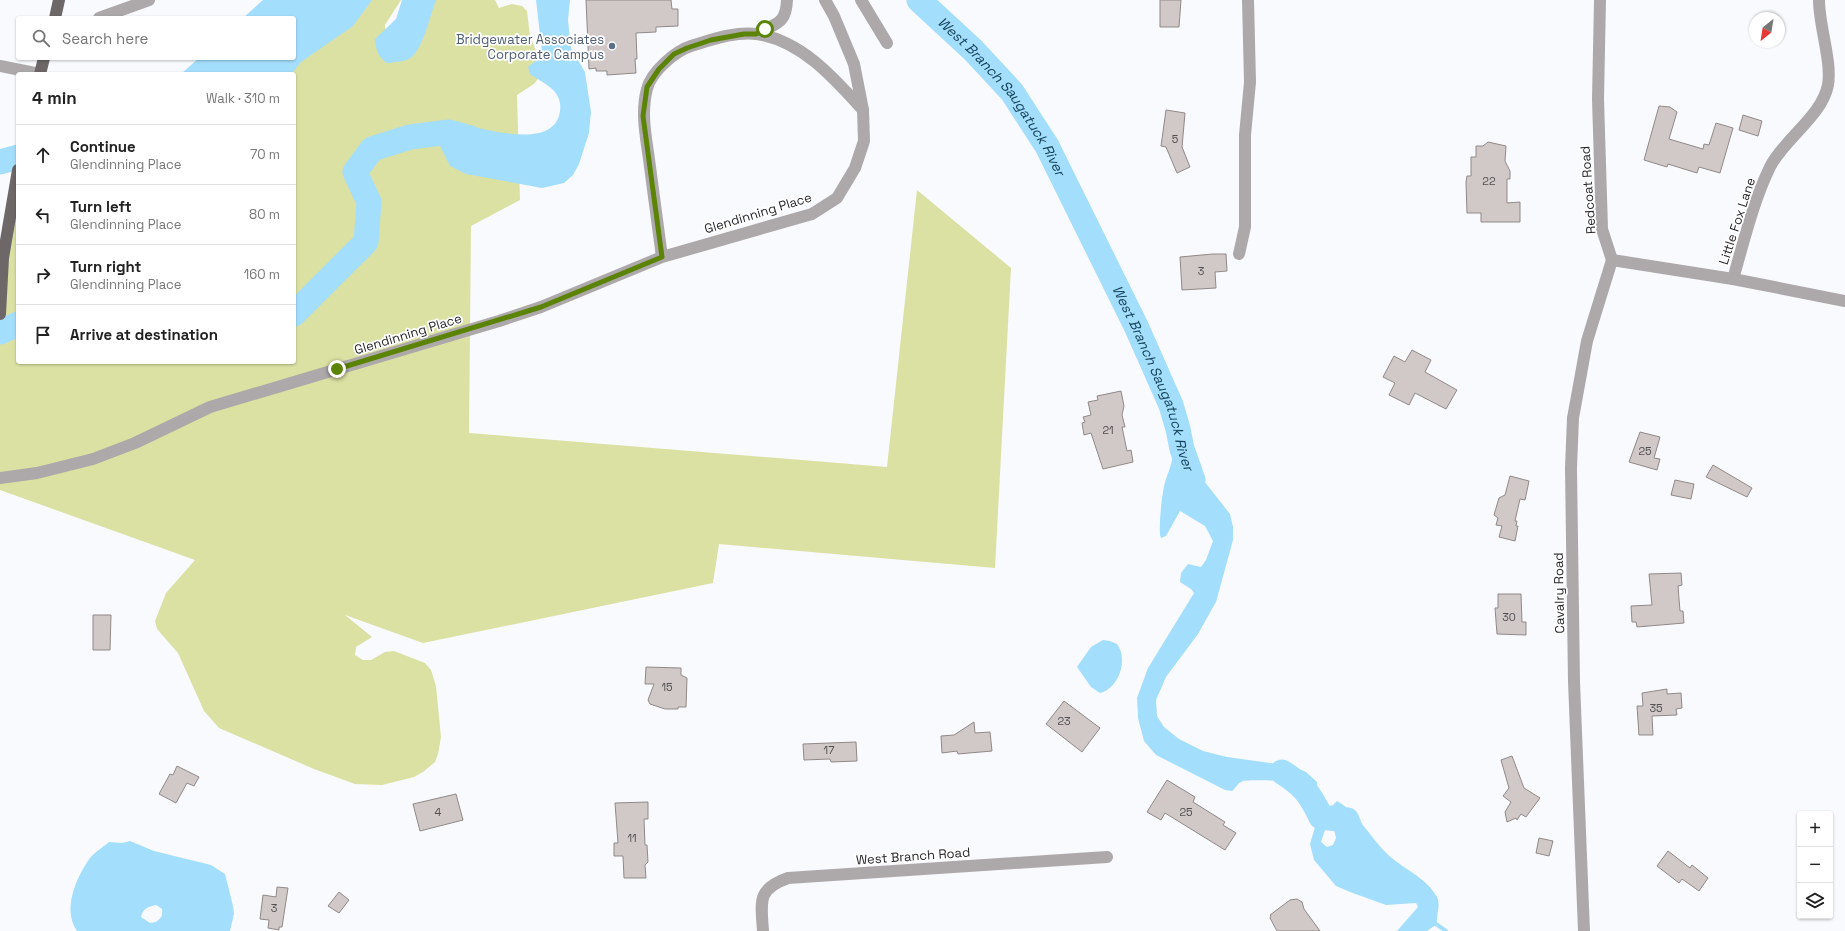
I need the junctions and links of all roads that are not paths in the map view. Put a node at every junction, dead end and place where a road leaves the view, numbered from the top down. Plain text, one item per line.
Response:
1 (59, 0) edge
2 (149, 0) edge
3 (787, 0) edge
4 (825, 0) edge
5 (861, 0) edge
6 (1248, 0) edge
7 (1600, 0) edge
8 (1819, 0) edge
9 (55, 16) edge
10 (105, 16) edge
11 (756, 34) junction
12 (886, 43) dead end
13 (44, 60) edge
14 (0, 66) edge
15 (30, 72) edge
16 (40, 72) edge
17 (863, 110) junction
18 (16, 179) edge
19 (1239, 254) dead end
20 (662, 257) junction
21 (1612, 260) junction
22 (1733, 279) junction
23 (1, 293) edge
24 (1845, 301) edge
25 (0, 314) edge
26 (0, 478) edge
27 (1108, 858) dead end
28 (763, 931) edge
29 (1584, 931) edge

1 - 9 main road
2 - 10 street
3 - 11 street
4 - 17 street, Glendinning Place
5 - 12 street
6 - 19 street
7 - 21 street, Redcoat Road
8 - 22 street, Little Fox Lane
11 - 17 street
11 - 20 street
13 - 16 main road
14 - 15 street
17 - 20 street, Glendinning Place
18 - 23 main road
20 - 26 street, Glendinning Place
21 - 22 street
21 - 29 street, Cavalry Road
22 - 24 street
23 - 25 main road
27 - 28 street, West Branch Road

